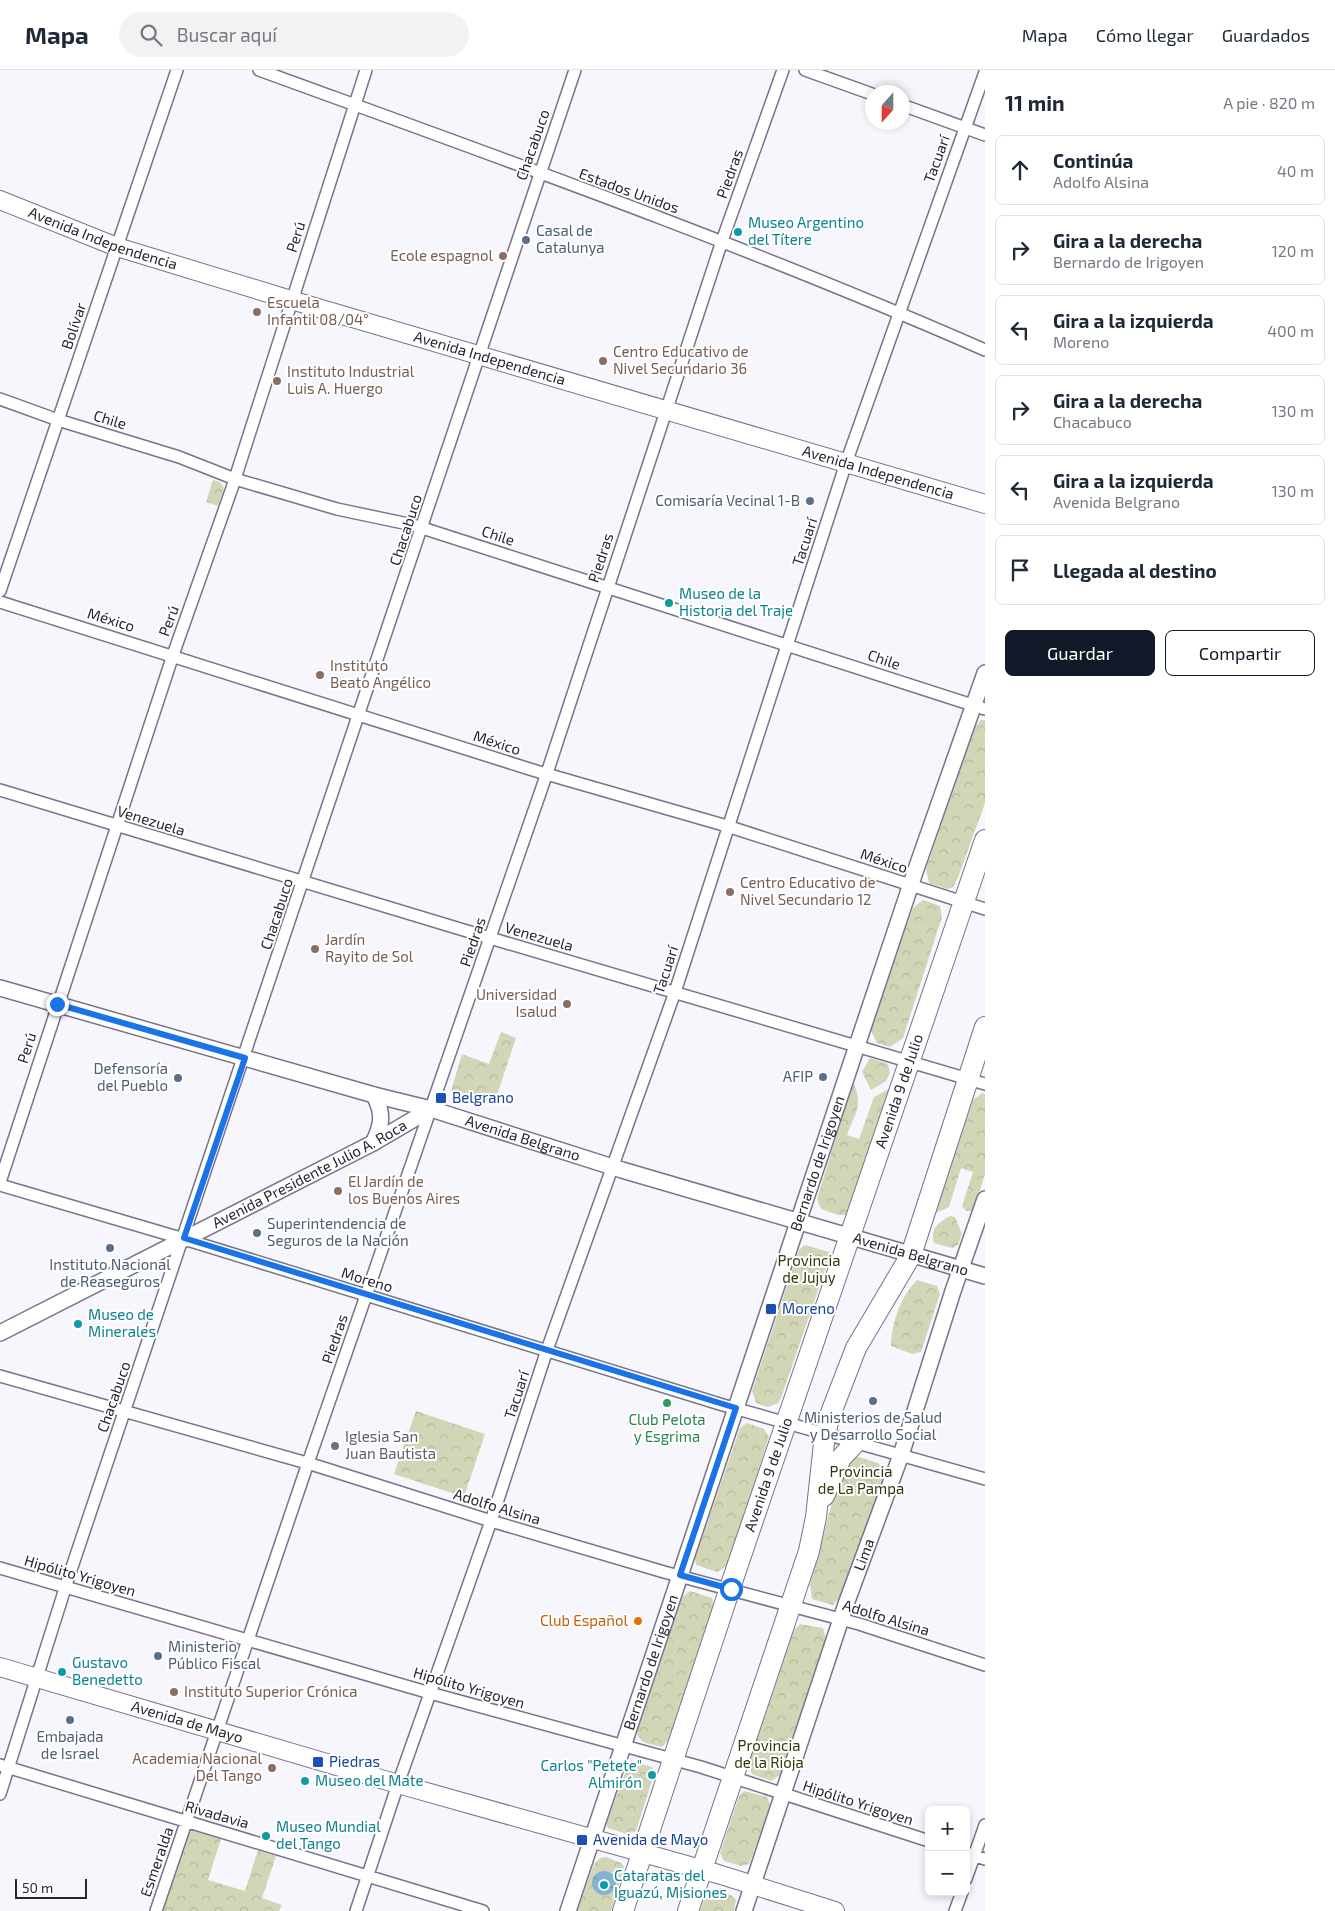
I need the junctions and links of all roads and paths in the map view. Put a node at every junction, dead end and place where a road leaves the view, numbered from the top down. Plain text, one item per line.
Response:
1 (177, 70) edge
2 (259, 70) edge
3 (366, 70) edge
4 (575, 70) edge
5 (783, 70) edge
6 (805, 70) edge
7 (985, 72) edge
8 (865, 91) edge
9 (354, 105) junction
10 (910, 108) edge
11 (964, 127) junction
12 (985, 135) edge
13 (539, 174) junction
14 (0, 200) edge
15 (722, 241) junction
16 (117, 247) junction
17 (291, 300) junction
18 (898, 312) junction
19 (985, 350) edge
20 (480, 355) junction
21 (0, 399) edge
22 (666, 409) junction
23 (58, 420) junction
24 (846, 463) junction
25 (235, 479) junction
26 (985, 504) edge
27 (422, 528) junction
28 (607, 586) junction
29 (0, 591) edge
30 (0, 602) edge
31 (788, 644) junction
32 (173, 655) junction
33 (985, 673) edge
34 (979, 708) edge
35 (359, 715) junction
36 (547, 774) junction
37 (0, 790) edge
38 (728, 826) junction
39 (116, 827) junction
40 (985, 840) edge
41 (303, 882) junction
42 (910, 885) junction
43 (964, 903) junction
44 (985, 909) edge
45 (490, 938) junction
46 (0, 988) edge
47 (676, 992) junction
48 (57, 1004) junction
49 (985, 1027) edge
50 (857, 1046) junction
51 (245, 1058) junction
52 (910, 1062) junction
53 (976, 1081) edge
54 (374, 1095) junction
55 (431, 1109) junction
56 (373, 1143) junction
57 (612, 1167) junction
58 (0, 1183) edge
59 (985, 1199) edge
60 (799, 1223) junction
61 (184, 1238) junction
62 (850, 1238) junction
63 (911, 1255) junction
64 (960, 1269) junction
65 (985, 1276) edge
66 (366, 1296) junction
67 (0, 1333) edge
68 (547, 1350) junction
69 (0, 1376) edge
70 (736, 1408) junction
71 (125, 1411) junction
72 (787, 1423) junction
73 (825, 1434) junction
74 (856, 1442) junction
75 (901, 1456) junction
76 (308, 1463) junction
77 (985, 1479) edge
78 (816, 1517) junction
79 (491, 1521) junction
80 (0, 1568) edge
81 (680, 1575) junction
82 (67, 1587) junction
83 (731, 1589) junction
84 (791, 1607) junction
85 (841, 1620) junction
86 (247, 1640) junction
87 (985, 1665) edge
88 (0, 1667) edge
89 (36, 1678) junction
90 (430, 1692) junction
91 (218, 1731) junction
92 (623, 1746) junction
93 (674, 1759) junction
94 (4, 1767) edge
95 (733, 1777) junction
96 (398, 1784) junction
97 (0, 1794) edge
98 (784, 1794) junction
99 (186, 1822) junction
100 (985, 1825) edge
101 (592, 1838) junction
102 (925, 1840) edge
103 (643, 1852) junction
104 (975, 1856) edge
105 (970, 1869) edge
106 (702, 1870) junction
107 (368, 1875) junction
108 (753, 1885) junction
109 (961, 1896) edge
110 (156, 1911) edge
111 (356, 1911) edge
112 (483, 1911) edge
113 (568, 1911) edge
114 (623, 1911) edge
115 (688, 1911) edge
116 (744, 1911) edge
117 (835, 1911) edge
118 (955, 1911) edge

1 - 16 street, Bolívar
2 - 9 street, Estados Unidos
3 - 9 street, Perú
4 - 13 street, Chacabuco
5 - 15 street, Piedras
6 - 8 street
7 - 11 street, Tacuarí
9 - 13 street, Estados Unidos
9 - 17 street, Perú
10 - 11 street
11 - 12 street
11 - 18 street, Tacuarí
13 - 15 street, Estados Unidos
13 - 20 street, Chacabuco
14 - 16 main road, Avenida Independencia
15 - 18 street, Estados Unidos
15 - 22 street, Piedras
16 - 17 main road, Avenida Independencia
16 - 23 street, Bolívar
17 - 20 main road, Avenida Independencia
17 - 25 street, Perú
18 - 19 street, Estados Unidos
18 - 24 street, Tacuarí
20 - 22 main road, Avenida Independencia
20 - 27 street, Chacabuco
21 - 23 street, Chile
22 - 24 main road, Avenida Independencia
22 - 28 street, Piedras
23 - 25 street, Chile
23 - 29 street, Bolívar
24 - 26 main road, Avenida Independencia
24 - 31 street, Tacuarí
25 - 27 street, Chile
25 - 32 street, Perú
27 - 28 street, Chile
27 - 35 street, Chacabuco
28 - 31 street, Chile
28 - 36 street, Piedras
30 - 32 street, México
31 - 34 street, Chile
31 - 38 street, Tacuarí
32 - 35 street, México
32 - 39 street, Perú
33 - 34 street, Bernardo de Irigoyen
34 - 42 street, Bernardo de Irigoyen
35 - 36 street, México
35 - 41 street, Chacabuco
36 - 38 street, México
36 - 45 street, Piedras
37 - 39 street, Venezuela
38 - 42 street, México
38 - 47 street, Tacuarí
39 - 41 street, Venezuela
39 - 48 street, Perú
40 - 43 highway, Avenida 9 de Julio
41 - 45 street, Venezuela
41 - 51 street, Chacabuco
42 - 43 street, México
42 - 50 street, Bernardo de Irigoyen
43 - 44 street, México
43 - 52 highway, Avenida 9 de Julio
45 - 47 street, Venezuela
45 - 55 street, Piedras
46 - 48 street, Avenida Belgrano
47 - 50 street, Venezuela
47 - 57 street, Tacuarí
48 - 51 street, Avenida Belgrano
48 - 58 street, Perú
49 - 53 highway
50 - 52 street, Venezuela
50 - 60 street, Bernardo de Irigoyen
51 - 54 street, Avenida Belgrano
51 - 61 street, Chacabuco
52 - 53 street, Venezuela
52 - 62 highway, Avenida 9 de Julio
53 - 63 highway
54 - 55 street, Avenida Belgrano
54 - 56 street
55 - 56 street, Avenida Presidente Julio A. Roca
55 - 57 street, Avenida Belgrano
55 - 66 street, Piedras
56 - 61 street, Avenida Presidente Julio A. Roca
57 - 60 street, Avenida Belgrano
57 - 68 street, Tacuarí
58 - 61 street, Moreno
59 - 64 street, Lima
60 - 62 street, Avenida Belgrano
60 - 70 street, Bernardo de Irigoyen
61 - 66 street, Moreno
61 - 67 street, Avenida Presidente Julio A. Roca
61 - 71 street, Chacabuco
62 - 63 street, Avenida Belgrano
62 - 72 highway, Avenida 9 de Julio
63 - 64 street, Avenida Belgrano
63 - 73 highway
64 - 65 street, Avenida Belgrano
64 - 75 street, Lima
66 - 68 street, Moreno
66 - 76 street, Piedras
68 - 70 street, Moreno
68 - 79 street, Tacuarí
69 - 71 street, Adolfo Alsina
70 - 72 street, Moreno
70 - 81 street, Bernardo de Irigoyen
71 - 76 street, Adolfo Alsina
71 - 82 street, Chacabuco
72 - 73 street, Moreno
72 - 83 highway, Avenida 9 de Julio
73 - 74 street, Moreno
73 - 78 highway
74 - 75 street, Moreno
74 - 78 highway
75 - 77 street, Moreno
75 - 85 street, Lima
76 - 79 street, Adolfo Alsina
76 - 86 street, Piedras
78 - 84 highway
79 - 81 street, Adolfo Alsina
79 - 90 street, Tacuarí
80 - 82 street, Hipólito Yrigoyen
81 - 83 street, Adolfo Alsina
81 - 92 street, Bernardo de Irigoyen
82 - 86 street, Hipólito Yrigoyen
82 - 89 street, Chacabuco
83 - 84 street, Adolfo Alsina
83 - 93 highway, Avenida 9 de Julio
84 - 85 street, Adolfo Alsina
84 - 95 highway
85 - 87 street, Adolfo Alsina
85 - 98 street, Lima
86 - 90 street, Hipólito Yrigoyen
86 - 91 street, Piedras
88 - 89 main road, Avenida de Mayo
89 - 91 main road, Avenida de Mayo
89 - 94 street, Chacabuco
90 - 92 street, Hipólito Yrigoyen
90 - 96 street, Tacuarí
91 - 96 main road, Avenida de Mayo
91 - 99 street, Piedras
92 - 93 street, Hipólito Yrigoyen
92 - 101 street, Bernardo de Irigoyen
93 - 95 street, Hipólito Yrigoyen
93 - 103 highway, Avenida 9 de Julio
94 - 97 street, Chacabuco
94 - 99 street, Rivadavia
95 - 98 street, Hipólito Yrigoyen
95 - 106 highway
96 - 101 main road, Avenida de Mayo
96 - 107 street, Tacuarí
98 - 102 street, Hipólito Yrigoyen
98 - 108 street, Lima
99 - 107 street, Rivadavia
99 - 110 street, Esmeralda
100 - 104 street
101 - 103 main road, Avenida de Mayo
101 - 113 street, Bernardo de Irigoyen
103 - 106 main road, Avenida de Mayo
103 - 114 highway, Avenida 9 de Julio
104 - 105 street
106 - 108 main road, Avenida de Mayo
106 - 115 highway
107 - 111 street, Tacuarí
107 - 112 street, Rivadavia
108 - 116 street, Lima
108 - 117 main road, Avenida de Mayo
109 - 118 street

